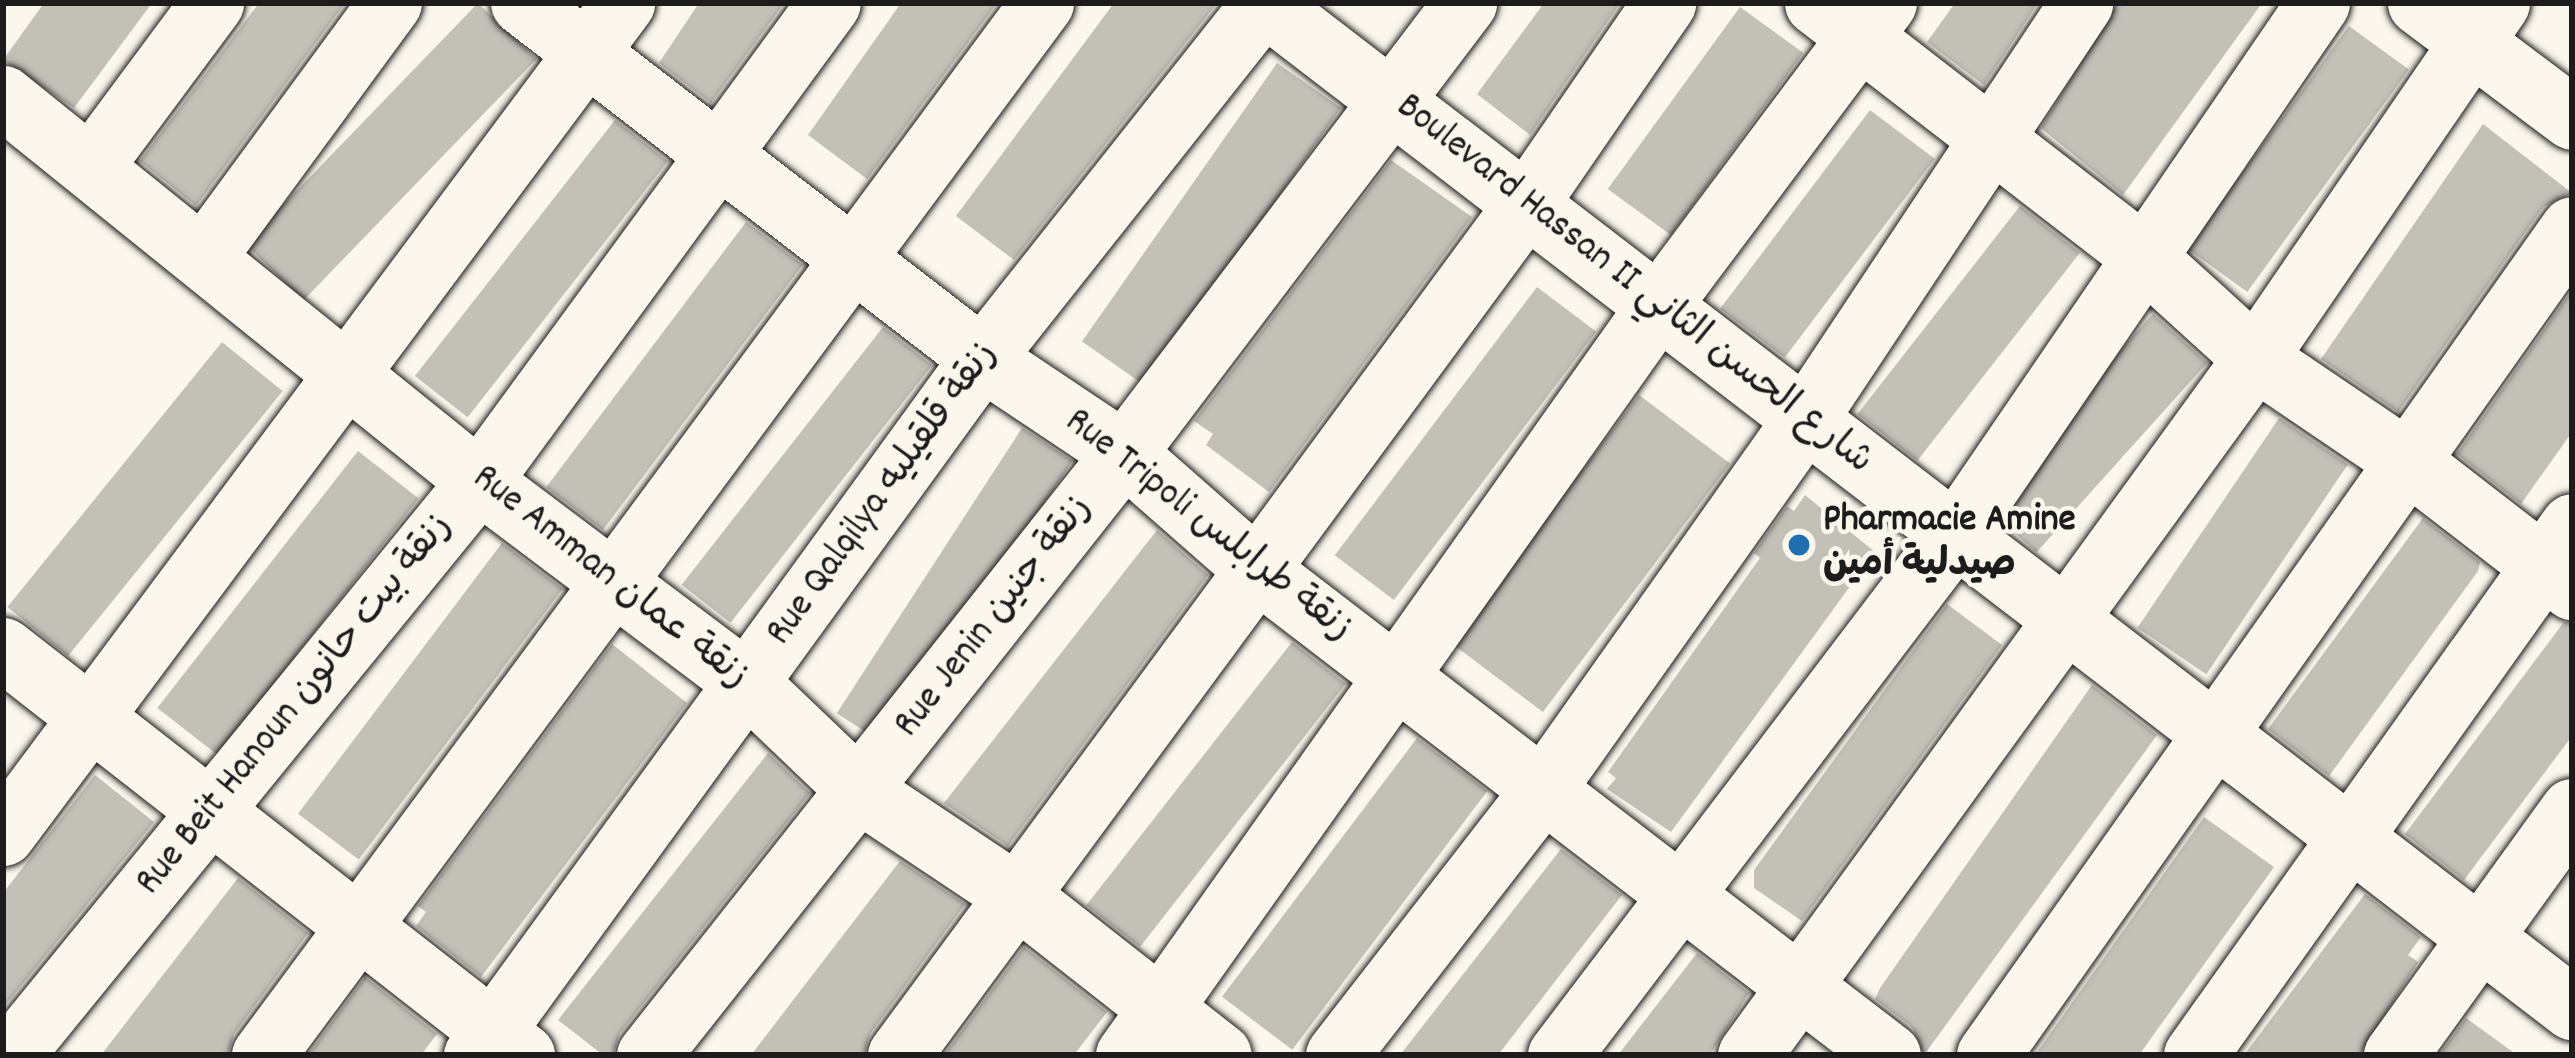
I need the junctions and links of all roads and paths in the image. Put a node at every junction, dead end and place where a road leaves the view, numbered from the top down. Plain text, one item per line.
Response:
1 (212, 3) edge
2 (390, 3) edge
3 (522, 3) edge
4 (623, 3) edge
5 (829, 3) edge
6 (1042, 3) edge
7 (1264, 3) edge
8 (1465, 3) edge
9 (1664, 3) edge
10 (2080, 3) edge
11 (2318, 3) edge
12 (2419, 3) edge
13 (1854, 15) edge
14 (2484, 22) edge
15 (585, 52) junction
16 (3, 97) edge
17 (1391, 100) junction
18 (2572, 118) edge
19 (1990, 138) junction
20 (722, 152) junction
21 (92, 166) junction
22 (1526, 204) junction
23 (2572, 228) edge
24 (848, 255) junction
25 (204, 256) junction
26 (2143, 256) junction
27 (1658, 306) junction
28 (982, 358) junction
29 (2255, 358) junction
30 (349, 370) junction
31 (1805, 419) junction
32 (1124, 453) junction
33 (2410, 463) junction
34 (478, 481) junction
35 (1955, 534) junction
36 (2562, 560) edge
37 (1256, 569) junction
38 (618, 581) junction
39 (2068, 615) junction
40 (3, 650) edge
41 (1394, 676) junction
42 (747, 683) junction
43 (91, 722) junction
44 (2216, 735) junction
45 (1544, 789) junction
46 (860, 791) junction
47 (2572, 810) edge
48 (212, 813) junction
49 (3, 833) edge
50 (2353, 839) junction
51 (1016, 895) junction
52 (1681, 897) junction
53 (358, 928) junction
54 (2480, 937) junction
55 (1801, 986) junction
56 (2572, 1008) edge
57 (1144, 1032) edge
58 (497, 1047) edge
59 (11, 1055) edge
60 (262, 1055) edge
61 (648, 1055) edge
62 (899, 1055) edge
63 (1220, 1055) edge
64 (1337, 1055) edge
65 (1559, 1055) edge
66 (1749, 1055) edge
67 (1889, 1055) edge
68 (1988, 1055) edge
69 (2195, 1055) edge
70 (2396, 1055) edge

1 - 21 street
2 - 25 street
3 - 15 street, Rue Tripoli زنقة طرابلس
4 - 15 street
5 - 20 street, Rue Beit Hanoun زنقة بيت حانون
6 - 24 street
7 - 17 street, Boulevard Hassan II شارع الحسن الثاني
7 - 28 street, Rue Qalqilya زنقة قلقيليه
8 - 17 street, Rue Jenin زنقة جنين
9 - 22 street
10 - 19 street
11 - 26 street
12 - 14 street
13 - 19 street
13 - 27 street
14 - 18 street
14 - 29 street
15 - 20 street, Rue Tripoli زنقة طرابلس
15 - 30 street
16 - 21 street, Rue Amman زنقة عمان
17 - 22 street, Boulevard Hassan II شارع الحسن الثاني
17 - 32 street, Rue Jenin زنقة جنين
19 - 26 street
19 - 31 street
20 - 24 street, Rue Tripoli زنقة طرابلس
20 - 34 street, Rue Beit Hanoun زنقة بيت حانون
21 - 25 street, Rue Amman زنقة عمان
22 - 27 street, Boulevard Hassan II شارع الحسن الثاني
22 - 37 street
23 - 33 street
24 - 28 street, Rue Tripoli زنقة طرابلس
24 - 38 street
25 - 30 street, Rue Amman زنقة عمان
26 - 29 street
26 - 35 street
27 - 31 street, Boulevard Hassan II شارع الحسن الثاني
27 - 41 street
28 - 32 street, Rue Tripoli زنقة طرابلس
28 - 42 street, Rue Qalqilya زنقة قلقيليه
29 - 33 street
29 - 39 street
30 - 34 street, Rue Amman زنقة عمان
30 - 43 street
31 - 35 street, Boulevard Hassan II شارع الحسن الثاني
31 - 45 street
32 - 37 street, Rue Tripoli زنقة طرابلس
32 - 46 street, Rue Jenin زنقة جنين
33 - 36 street
33 - 44 street
34 - 38 street, Rue Amman زنقة عمان
34 - 48 street, Rue Beit Hanoun زنقة بيت حانون
35 - 39 street, Boulevard Hassan II شارع الحسن الثاني
35 - 52 street
36 - 50 street
37 - 41 street, Rue Tripoli زنقة طرابلس
37 - 51 street
38 - 42 street, Rue Amman زنقة عمان
38 - 53 street
39 - 44 street, Boulevard Hassan II شارع الحسن الثاني
39 - 55 street
40 - 43 street
41 - 45 street, Rue Tripoli زنقة طرابلس
41 - 57 street
42 - 46 street, Rue Amman زنقة عمان
42 - 58 street, Rue Qalqilya زنقة قلقيليه
43 - 48 street
43 - 49 street
44 - 50 street, Boulevard Hassan II شارع الحسن الثاني
44 - 68 street
45 - 52 street, Rue Tripoli زنقة طرابلس
45 - 64 street
46 - 51 street, Rue Amman زنقة عمان
46 - 61 street, Rue Jenin زنقة جنين
47 - 54 street
48 - 53 street
48 - 59 street, Rue Beit Hanoun زنقة بيت حانون
50 - 54 street, Boulevard Hassan II شارع الحسن الثاني
50 - 69 street
51 - 57 street, Rue Amman زنقة عمان
51 - 62 street
52 - 55 street, Rue Tripoli زنقة طرابلس
52 - 65 street
53 - 58 street
53 - 60 street
54 - 56 street, Boulevard Hassan II شارع الحسن الثاني
54 - 70 street
55 - 66 street
55 - 67 street, Rue Tripoli زنقة طرابلس
57 - 63 street, Rue Amman زنقة عمان

